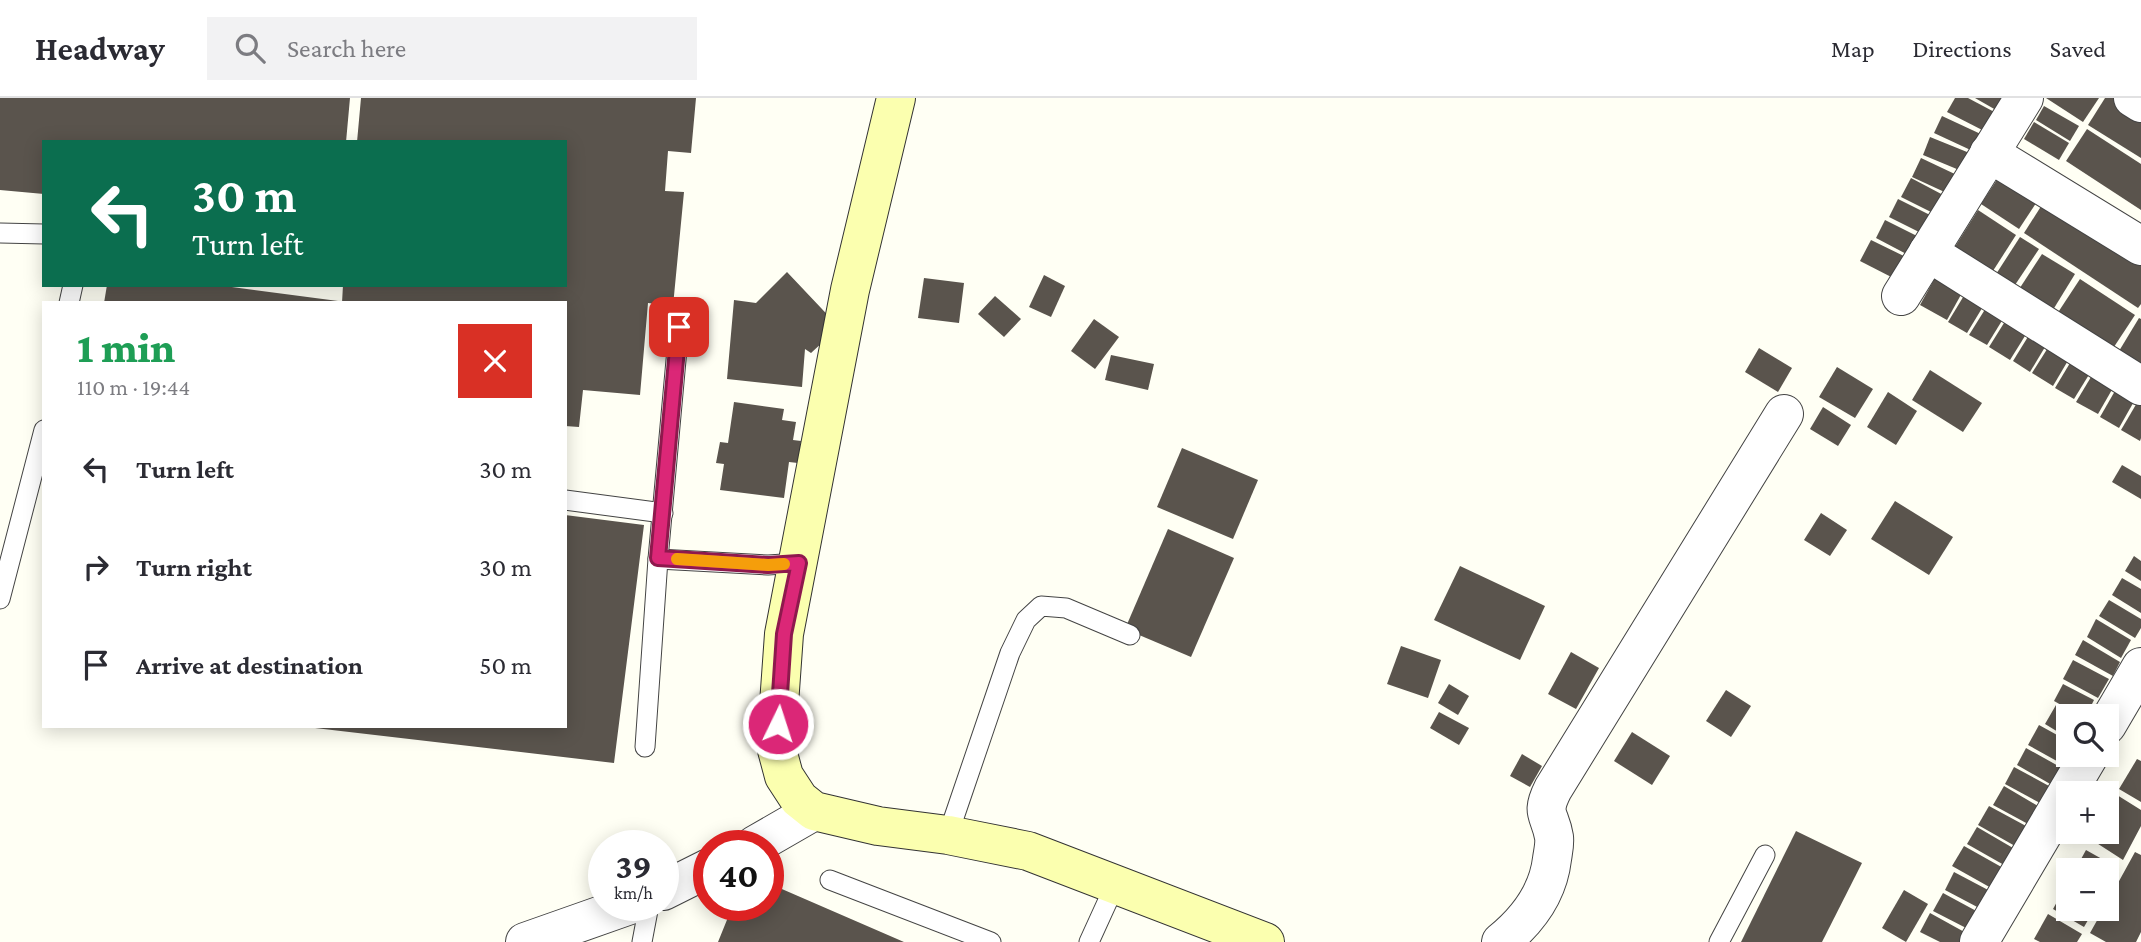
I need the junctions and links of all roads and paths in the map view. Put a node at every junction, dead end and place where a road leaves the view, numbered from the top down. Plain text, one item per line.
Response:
1 (896, 98) edge
2 (2024, 98) edge
3 (2133, 98) edge
4 (2141, 103) edge
5 (1989, 153) junction
6 (0, 233) edge
7 (42, 234) edge
8 (2141, 246) edge
9 (1928, 252) junction
10 (1901, 296) dead end
11 (679, 327) dead end
12 (2141, 386) edge
13 (1784, 414) dead end
14 (42, 438) edge
15 (567, 500) edge
16 (663, 513) junction
17 (658, 558) junction
18 (799, 563) junction
19 (0, 599) edge
20 (1130, 635) dead end
21 (2141, 667) edge
22 (2119, 705) edge
23 (645, 747) dead end
24 (2082, 767) edge
25 (814, 811) junction
26 (781, 830) edge
27 (948, 835) junction
28 (1765, 855) dead end
29 (830, 880) dead end
30 (1115, 884) junction
31 (588, 920) edge
32 (646, 921) edge
33 (525, 942) edge
34 (642, 942) edge
35 (991, 942) edge
36 (1089, 942) edge
37 (1265, 942) edge
38 (1501, 942) edge
39 (1719, 942) edge
40 (1979, 942) edge

1 - 18 street
2 - 5 street
3 - 4 street
5 - 8 street
5 - 9 street
6 - 7 lane
9 - 10 street
9 - 12 street
11 - 16 lane
13 - 38 street
14 - 19 lane
15 - 16 lane
16 - 17 lane
17 - 18 lane
17 - 23 lane
18 - 25 street
20 - 27 lane
21 - 22 street
24 - 40 street
25 - 26 street
25 - 27 street
27 - 30 street
28 - 39 lane
29 - 35 lane
30 - 36 lane
30 - 37 street
31 - 33 street
32 - 34 lane

